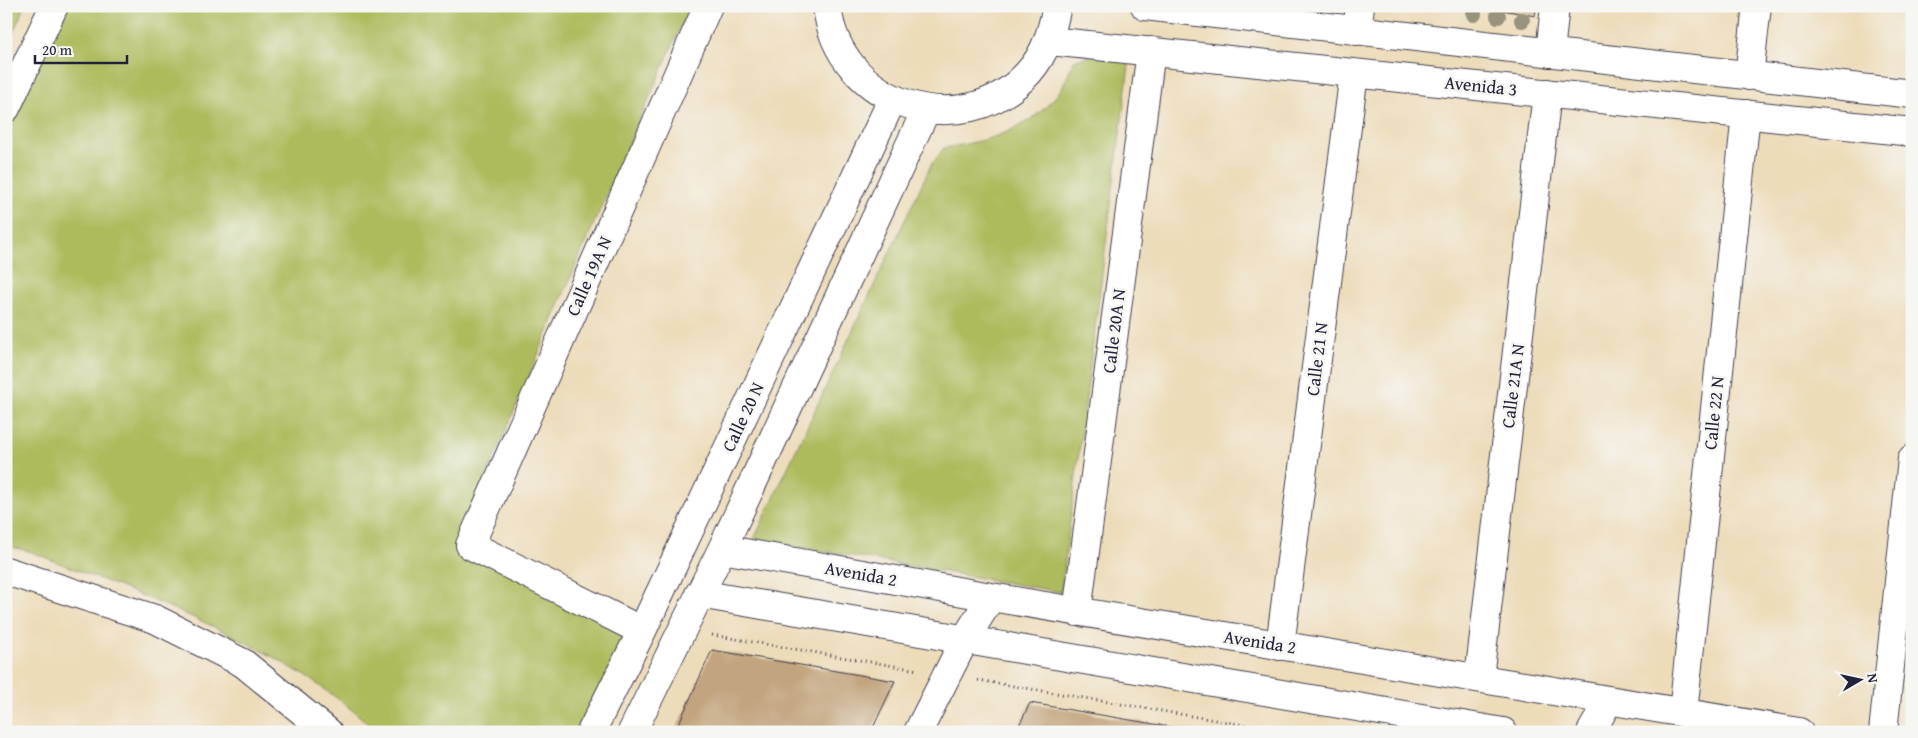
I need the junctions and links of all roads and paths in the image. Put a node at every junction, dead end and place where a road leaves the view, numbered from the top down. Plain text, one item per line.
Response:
1 (54, 6) edge
2 (708, 6) edge
3 (827, 6) edge
4 (1057, 6) edge
5 (1555, 6) edge
6 (1757, 6) edge
7 (1153, 7) edge
8 (1359, 18) edge
9 (1050, 40) junction
10 (1151, 51) junction
11 (1550, 53) junction
12 (1354, 73) junction
13 (1749, 76) junction
14 (1547, 93) junction
15 (1912, 94) edge
16 (892, 100) junction
17 (6, 108) edge
18 (926, 110) junction
19 (1746, 114) junction
20 (1912, 132) edge
21 (1912, 459) edge
22 (722, 549) junction
23 (6, 571) edge
24 (699, 594) junction
25 (991, 597) junction
26 (1077, 612) junction
27 (642, 631) junction
28 (709, 635) dead end
29 (964, 641) junction
30 (1280, 646) junction
31 (947, 675) junction
32 (1479, 678) junction
33 (1609, 700) junction
34 (1683, 712) junction
35 (328, 732) edge
36 (591, 732) edge
37 (632, 732) edge
38 (918, 732) edge
39 (1286, 732) edge
40 (1503, 732) edge
41 (1591, 732) edge
42 (1799, 732) edge
43 (1883, 732) edge

1 - 17 street
2 - 27 street, Calle 19A N
3 - 16 street
4 - 9 street
5 - 11 street
6 - 13 street
7 - 8 street
8 - 11 street
9 - 10 street, Avenida 3
9 - 18 street
10 - 12 street, Avenida 3
10 - 26 street, Calle 20A N
11 - 13 street
12 - 14 street, Avenida 3
12 - 30 street, Calle 21 N
13 - 15 street
14 - 19 street, Avenida 3
14 - 32 street, Calle 21A N
16 - 18 street
16 - 27 street, Calle 20 N
18 - 22 street, Calle 20 N
19 - 20 street, Avenida 3
19 - 34 street, Calle 22 N
21 - 43 street
22 - 24 street, Calle 20 N
22 - 25 street, Avenida 2
23 - 35 street
24 - 29 street
24 - 37 street, Calle 20 N
25 - 26 street, Avenida 2
25 - 29 street
26 - 30 street, Avenida 2
27 - 36 street, Calle 20 N
28 - 31 path
29 - 31 street
29 - 40 street
30 - 32 street, Avenida 2
31 - 38 street
31 - 39 path
32 - 33 street, Avenida 2
33 - 34 street, Avenida 2
33 - 41 street
34 - 42 street, Avenida 2

